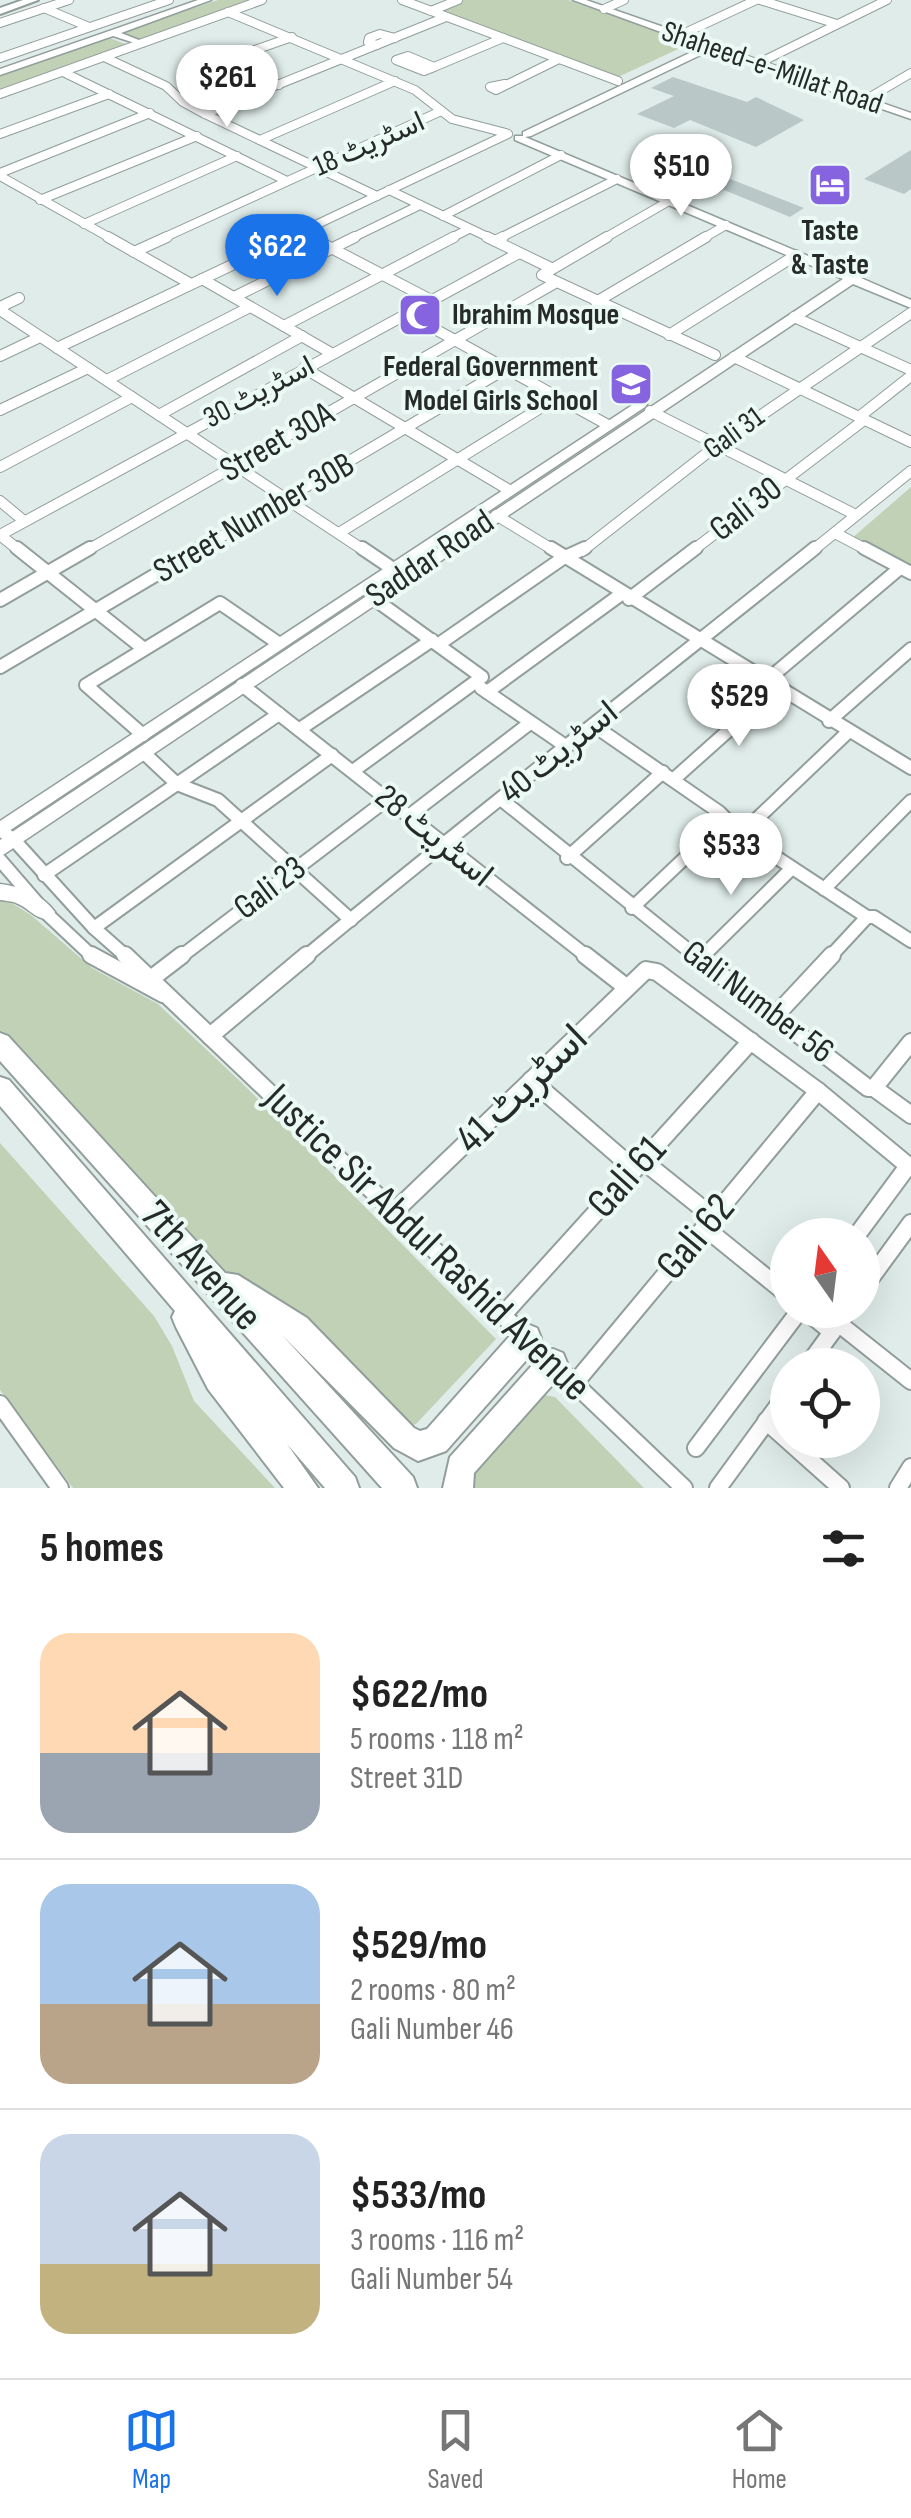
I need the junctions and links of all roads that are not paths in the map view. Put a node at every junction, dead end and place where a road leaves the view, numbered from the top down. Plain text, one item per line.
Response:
1 (33, 0) edge
2 (68, 0) edge
3 (169, 0) edge
4 (191, 0) edge
5 (207, 0) edge
6 (262, 0) edge
7 (402, 0) edge
8 (458, 0) edge
9 (577, 0) edge
10 (591, 0) edge
11 (624, 0) edge
12 (758, 0) edge
13 (886, 0) edge
14 (44, 8) junction
15 (606, 8) junction
16 (0, 11) edge
17 (431, 11) junction
18 (228, 12) junction
19 (446, 17) junction
20 (0, 24) edge
21 (833, 27) junction
22 (89, 28) junction
23 (106, 32) junction
24 (685, 32) junction
25 (292, 37) junction
26 (503, 38) junction
27 (706, 43) junction
28 (138, 45) junction
29 (104, 57) junction
30 (0, 58) edge
31 (344, 59) junction
32 (559, 59) junction
33 (765, 60) junction
34 (664, 64) junction
35 (434, 66) junction
36 (0, 69) edge
37 (63, 72) junction
38 (911, 73) edge
39 (396, 81) junction
40 (618, 81) junction
41 (279, 85) junction
42 (503, 86) dead end
43 (0, 94) edge
44 (109, 94) junction
45 (876, 99) junction
46 (441, 112) junction
47 (911, 113) edge
48 (150, 114) junction
49 (205, 114) junction
50 (0, 134) edge
51 (525, 134) junction
52 (197, 136) junction
53 (260, 140) junction
54 (560, 155) junction
55 (237, 156) junction
56 (317, 167) junction
57 (0, 175) edge
58 (617, 179) junction
59 (287, 181) junction
60 (389, 190) junction
61 (377, 196) junction
62 (40, 200) junction
63 (670, 201) junction
64 (420, 205) junction
65 (442, 216) junction
66 (84, 224) junction
67 (726, 225) junction
68 (469, 229) junction
69 (300, 232) junction
70 (495, 242) junction
71 (332, 249) junction
72 (134, 252) junction
73 (519, 253) junction
74 (796, 254) junction
75 (551, 268) junction
76 (851, 273) junction
77 (382, 275) junction
78 (202, 279) junction
79 (554, 283) junction
80 (191, 284) junction
81 (911, 292) edge
82 (234, 297) junction
83 (19, 298) dead end
84 (431, 300) junction
85 (596, 302) junction
86 (911, 304) edge
87 (250, 306) junction
88 (0, 308) edge
89 (406, 314) junction
90 (911, 314) edge
91 (794, 317) junction
92 (284, 326) junction
93 (668, 334) junction
94 (302, 336) junction
95 (40, 337) junction
96 (455, 340) junction
97 (57, 348) junction
98 (861, 348) junction
99 (331, 354) junction
100 (0, 356) edge
101 (715, 356) junction
102 (734, 357) junction
103 (88, 368) junction
104 (304, 368) junction
105 (507, 368) junction
106 (911, 373) edge
107 (106, 380) junction
108 (797, 388) junction
109 (132, 397) junction
110 (558, 397) junction
111 (354, 398) junction
112 (0, 410) edge
113 (650, 411) junction
114 (159, 414) junction
115 (861, 419) junction
116 (608, 425) junction
117 (405, 428) junction
118 (185, 432) junction
119 (911, 442) edge
120 (716, 446) junction
121 (457, 459) junction
122 (236, 466) junction
123 (0, 467) edge
124 (911, 471) edge
125 (784, 480) junction
126 (509, 490) junction
127 (286, 498) junction
128 (0, 501) edge
129 (496, 516) junction
130 (856, 516) junction
131 (24, 522) junction
132 (339, 533) junction
133 (835, 534) junction
134 (0, 535) edge
135 (563, 558) junction
136 (906, 571) edge
137 (398, 572) junction
138 (48, 573) junction
139 (625, 597) junction
140 (373, 598) junction
141 (0, 600) edge
142 (96, 611) junction
143 (696, 640) junction
144 (436, 642) junction
145 (278, 644) junction
146 (911, 648) edge
147 (144, 650) junction
148 (0, 667) edge
149 (478, 680) junction
150 (242, 685) junction
151 (770, 685) junction
152 (488, 692) junction
153 (278, 714) junction
154 (829, 720) junction
155 (530, 722) junction
156 (593, 725) junction
157 (300, 729) junction
158 (848, 732) junction
159 (142, 734) junction
160 (567, 746) junction
161 (144, 753) junction
162 (332, 754) junction
163 (909, 763) edge
164 (352, 770) junction
165 (669, 776) junction
166 (177, 784) junction
167 (388, 798) junction
168 (502, 800) junction
169 (911, 801) edge
170 (410, 815) junction
171 (726, 819) junction
172 (242, 820) junction
173 (741, 834) junction
174 (3, 836) edge
175 (442, 844) junction
176 (567, 858) junction
177 (0, 860) edge
178 (792, 868) junction
179 (293, 871) junction
180 (44, 874) junction
181 (824, 889) junction
182 (0, 892) edge
183 (632, 908) junction
184 (44, 912) junction
185 (870, 917) junction
186 (351, 920) junction
187 (94, 928) junction
188 (908, 932) edge
189 (701, 958) junction
190 (152, 978) junction
191 (626, 987) junction
192 (170, 998) junction
193 (777, 1014) junction
194 (210, 1036) junction
195 (752, 1040) junction
196 (911, 1042) edge
197 (0, 1044) edge
198 (531, 1080) junction
199 (0, 1088) edge
200 (874, 1088) junction
201 (818, 1091) junction
202 (911, 1114) edge
203 (638, 1164) junction
204 (910, 1168) edge
205 (394, 1212) junction
206 (870, 1218) edge
207 (708, 1222) junction
208 (911, 1223) edge
209 (880, 1265) edge
210 (205, 1270) junction
211 (770, 1279) edge
212 (170, 1286) junction
213 (503, 1315) junction
214 (789, 1328) edge
215 (846, 1328) edge
216 (527, 1338) junction
217 (564, 1373) junction
218 (911, 1381) edge
219 (0, 1404) edge
220 (770, 1416) edge
221 (766, 1421) junction
222 (696, 1448) dead end
223 (911, 1468) edge
224 (60, 1488) edge
225 (303, 1488) edge
226 (344, 1488) edge
227 (402, 1488) edge
228 (458, 1488) edge
229 (684, 1488) edge
230 (718, 1488) edge
231 (841, 1488) edge
232 (898, 1488) edge

1 - 16 main road
2 - 14 street
3 - 22 street
4 - 23 street
5 - 23 street
6 - 18 street
7 - 17 street
8 - 17 street
9 - 15 street, Shaheed-e-Millat Road
10 - 15 street, Shaheed-e-Millat Road
11 - 15 street
12 - 21 street
12 - 24 street
13 - 21 street
14 - 20 street
14 - 22 street
15 - 24 street, Shaheed-e-Millat Road
15 - 27 street, Shaheed-e-Millat Road
17 - 19 street
18 - 25 street
18 - 28 street
19 - 26 street
19 - 31 street
21 - 33 street
22 - 30 street
23 - 28 street
23 - 36 street
24 - 27 street, Shaheed-e-Millat Road
25 - 31 street
25 - 41 street
26 - 32 street
26 - 35 street
27 - 33 street, Shaheed-e-Millat Road
27 - 34 street
27 - 45 street, Shaheed-e-Millat Road
28 - 29 street
29 - 37 street
29 - 49 street
31 - 39 street
31 - 41 street
32 - 40 street
32 - 42 street
33 - 45 street, Shaheed-e-Millat Road
34 - 40 street
34 - 51 street
35 - 35 street
37 - 43 street
37 - 44 street
38 - 45 street
39 - 46 street
39 - 53 street
40 - 51 street
41 - 49 street
44 - 48 street
44 - 50 street
45 - 47 street, Shaheed-e-Millat Road
46 - 51 street
46 - 56 street, اسٹریٹ 18
48 - 52 street
48 - 57 street
49 - 53 street
51 - 54 street
51 - 60 street
51 - 76 street
52 - 55 street
52 - 62 street
53 - 56 street
54 - 58 street
54 - 65 street
55 - 59 street
55 - 66 street
56 - 59 street, اسٹریٹ 18
56 - 61 street
57 - 62 street
58 - 63 street
58 - 70 street
59 - 72 street, اسٹریٹ 18
60 - 61 street
60 - 64 street
61 - 69 street
62 - 66 street
63 - 67 street
63 - 75 street
64 - 65 street
64 - 71 street
65 - 68 street
66 - 72 street
67 - 74 street
67 - 85 street
68 - 70 street
68 - 77 street
69 - 71 street
69 - 78 street
70 - 73 street
71 - 77 street
71 - 82 street
72 - 80 street
73 - 75 street
73 - 84 street, اسٹریٹ 30
74 - 76 street
74 - 93 street
75 - 79 street
76 - 81 street
76 - 86 street
76 - 91 street, Saddar Road
76 - 101 street, Saddar Road
77 - 84 street
77 - 92 street
78 - 80 street
78 - 82 street
79 - 85 street
79 - 96 street, Street 30A
80 - 97 street
82 - 87 street
83 - 88 street
84 - 89 street, اسٹریٹ 30
85 - 93 street
87 - 92 street
87 - 107 street
88 - 95 street
89 - 96 street
89 - 99 street, اسٹریٹ 30
90 - 98 street, Gali 31
91 - 98 street
91 - 102 street, Saddar Road
92 - 94 street
93 - 101 street
94 - 99 street
94 - 114 street
95 - 97 street
95 - 100 street
96 - 105 street
96 - 111 street, Street 30A
97 - 103 street
98 - 106 street
98 - 108 street, Gali 31
99 - 104 street, اسٹریٹ 30
101 - 116 street, Saddar Road
102 - 108 street
102 - 113 street, Saddar Road
103 - 107 street
103 - 112 street
104 - 111 street
104 - 118 street, اسٹریٹ 30
105 - 110 street
105 - 117 street, Street Number 30B
106 - 115 street, Gali 30
107 - 109 street
108 - 115 street
108 - 120 street, Gali 31
109 - 114 street
109 - 123 street
110 - 116 street
110 - 121 street
111 - 117 street
111 - 122 street, Street 30A
113 - 120 street
113 - 129 street, Saddar Road
114 - 118 street
115 - 119 street
115 - 125 street, Gali 30
116 - 126 street, Saddar Road
117 - 121 street
117 - 127 street, Street Number 30B
118 - 122 street
118 - 131 street, اسٹریٹ 30
120 - 125 street
120 - 135 street, Gali 31
121 - 126 street
121 - 132 street
122 - 127 street
122 - 138 street, Street 30A
124 - 130 street, اسٹریٹ 40
125 - 130 street
125 - 139 street, Gali 30
126 - 137 street, Saddar Road
127 - 132 street
127 - 142 street, Street Number 30B
128 - 131 street
129 - 135 street
129 - 137 street, Saddar Road
130 - 133 street, اسٹریٹ 40
131 - 134 street, اسٹریٹ 30
132 - 137 street
133 - 136 street
133 - 143 street, اسٹریٹ 40
134 - 138 street
135 - 139 street
135 - 144 street, Gali 31
136 - 151 street
137 - 140 street, Saddar Road
137 - 145 street, Saddar Road
138 - 141 street, Street 30A
138 - 142 street
139 - 143 street
139 - 152 street, Gali 30
140 - 144 street
140 - 150 street, Saddar Road
142 - 147 street
142 - 148 street, Street Number 30B
143 - 151 street
143 - 156 street, اسٹریٹ 40
144 - 149 street
144 - 157 street, Gali 31
145 - 147 street
145 - 159 street, Saddar Road
146 - 154 street
147 - 159 street
149 - 152 street
149 - 164 street
150 - 153 street, اسٹریٹ 28
150 - 161 street, Saddar Road
151 - 154 street
151 - 165 street
152 - 155 street
153 - 157 street, اسٹریٹ 28
153 - 166 street
154 - 158 street
155 - 160 street
155 - 170 street
156 - 160 street, اسٹریٹ 40
156 - 165 street
157 - 162 street, اسٹریٹ 28
158 - 163 street
158 - 173 street
159 - 174 street, Saddar Road
160 - 168 street, اسٹریٹ 40
161 - 166 street
161 - 174 street, Saddar Road
162 - 164 street, اسٹریٹ 28
162 - 172 street
164 - 167 street, اسٹریٹ 28
165 - 171 street
165 - 176 street
166 - 172 street
166 - 180 street
167 - 170 street, اسٹریٹ 28
167 - 179 street, Gali 23
168 - 175 street, اسٹریٹ 40
168 - 176 street, Gali Number 56
169 - 181 street
170 - 175 street, اسٹریٹ 28
171 - 173 street
171 - 183 street
172 - 179 street
172 - 187 street
173 - 178 street
174 - 180 street, Justice Sir Abdul Rashid Avenue
175 - 186 street, اسٹریٹ 40
175 - 191 street, اسٹریٹ 28
176 - 183 street, Gali Number 56
177 - 184 street, Justice Sir Abdul Rashid Avenue
178 - 181 street
178 - 189 street
179 - 186 street
179 - 190 street, Gali 23
180 - 187 street, Justice Sir Abdul Rashid Avenue
181 - 185 street
182 - 184 street
183 - 189 street, Gali Number 56
184 - 192 street, Justice Sir Abdul Rashid Avenue
185 - 188 street
185 - 193 street
186 - 194 street, اسٹریٹ 40
187 - 190 street, Justice Sir Abdul Rashid Avenue
189 - 193 street, Gali Number 56
190 - 192 street, Justice Sir Abdul Rashid Avenue
191 - 195 street, اسٹریٹ 41
191 - 198 street, اسٹریٹ 41
192 - 194 street, Justice Sir Abdul Rashid Avenue
193 - 200 street, Gali Number 56
194 - 205 street, Justice Sir Abdul Rashid Avenue
195 - 201 street
195 - 203 street, Gali 61
196 - 200 street
197 - 210 main road, 7th Avenue
198 - 203 street
198 - 205 street, اسٹریٹ 41
199 - 212 main road, 7th Avenue
200 - 202 street, Gali Number 56
201 - 204 street
201 - 207 street, Gali 62
203 - 207 street
203 - 213 street, Gali 61
204 - 206 street
205 - 213 street, Justice Sir Abdul Rashid Avenue
207 - 211 street
207 - 217 street, Gali 62
208 - 209 street
210 - 216 main road
210 - 227 main road, 7th Avenue
212 - 225 main road
212 - 226 main road, 7th Avenue
213 - 216 street, Justice Sir Abdul Rashid Avenue
214 - 222 street
215 - 218 street
216 - 217 street, Justice Sir Abdul Rashid Avenue
217 - 228 main road
217 - 229 street, Justice Sir Abdul Rashid Avenue
219 - 224 street
220 - 221 street
221 - 230 street
221 - 231 street
223 - 232 street

